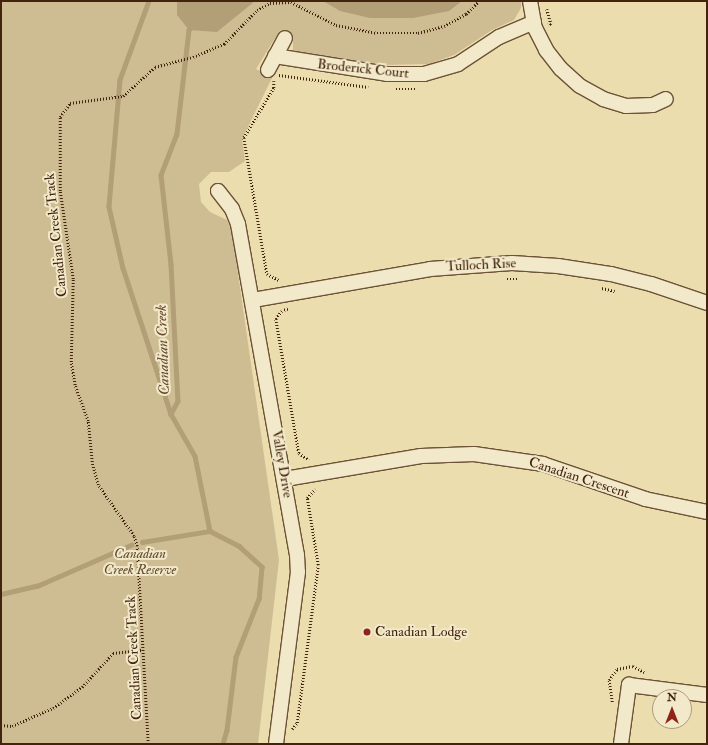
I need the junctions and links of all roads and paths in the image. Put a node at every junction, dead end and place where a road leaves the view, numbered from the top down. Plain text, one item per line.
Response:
1 (479, 1) edge
2 (530, 1) edge
3 (534, 22) junction
4 (285, 38) dead end
5 (276, 56) junction
6 (272, 72) joint
7 (666, 99) dead end
8 (218, 191) dead end
9 (500, 279) dead end
10 (520, 279) dead end
11 (597, 287) dead end
12 (620, 292) dead end
13 (284, 294) junction
14 (253, 300) junction
15 (707, 303) edge
16 (296, 308) dead end
17 (288, 309) junction
18 (299, 453) dead end
19 (284, 479) junction
20 (707, 512) edge
21 (143, 650) junction
22 (707, 695) edge
23 (1, 725) edge
24 (148, 744) edge
25 (276, 744) edge
26 (621, 744) edge

1 - 21 path, Canadian Creek Track
2 - 3 street
3 - 5 street, Broderick Court
3 - 7 street
4 - 5 street
5 - 6 street
6 - 13 path
8 - 14 street, Valley Drive
9 - 10 path
11 - 12 path
13 - 14 street, Tulloch Rise
13 - 15 street, Tulloch Rise
13 - 17 path
14 - 19 street, Valley Drive
16 - 17 path
17 - 18 path
19 - 20 street, Canadian Crescent
19 - 25 street, Valley Drive
21 - 23 path
21 - 24 path, Canadian Creek Track
22 - 26 street

